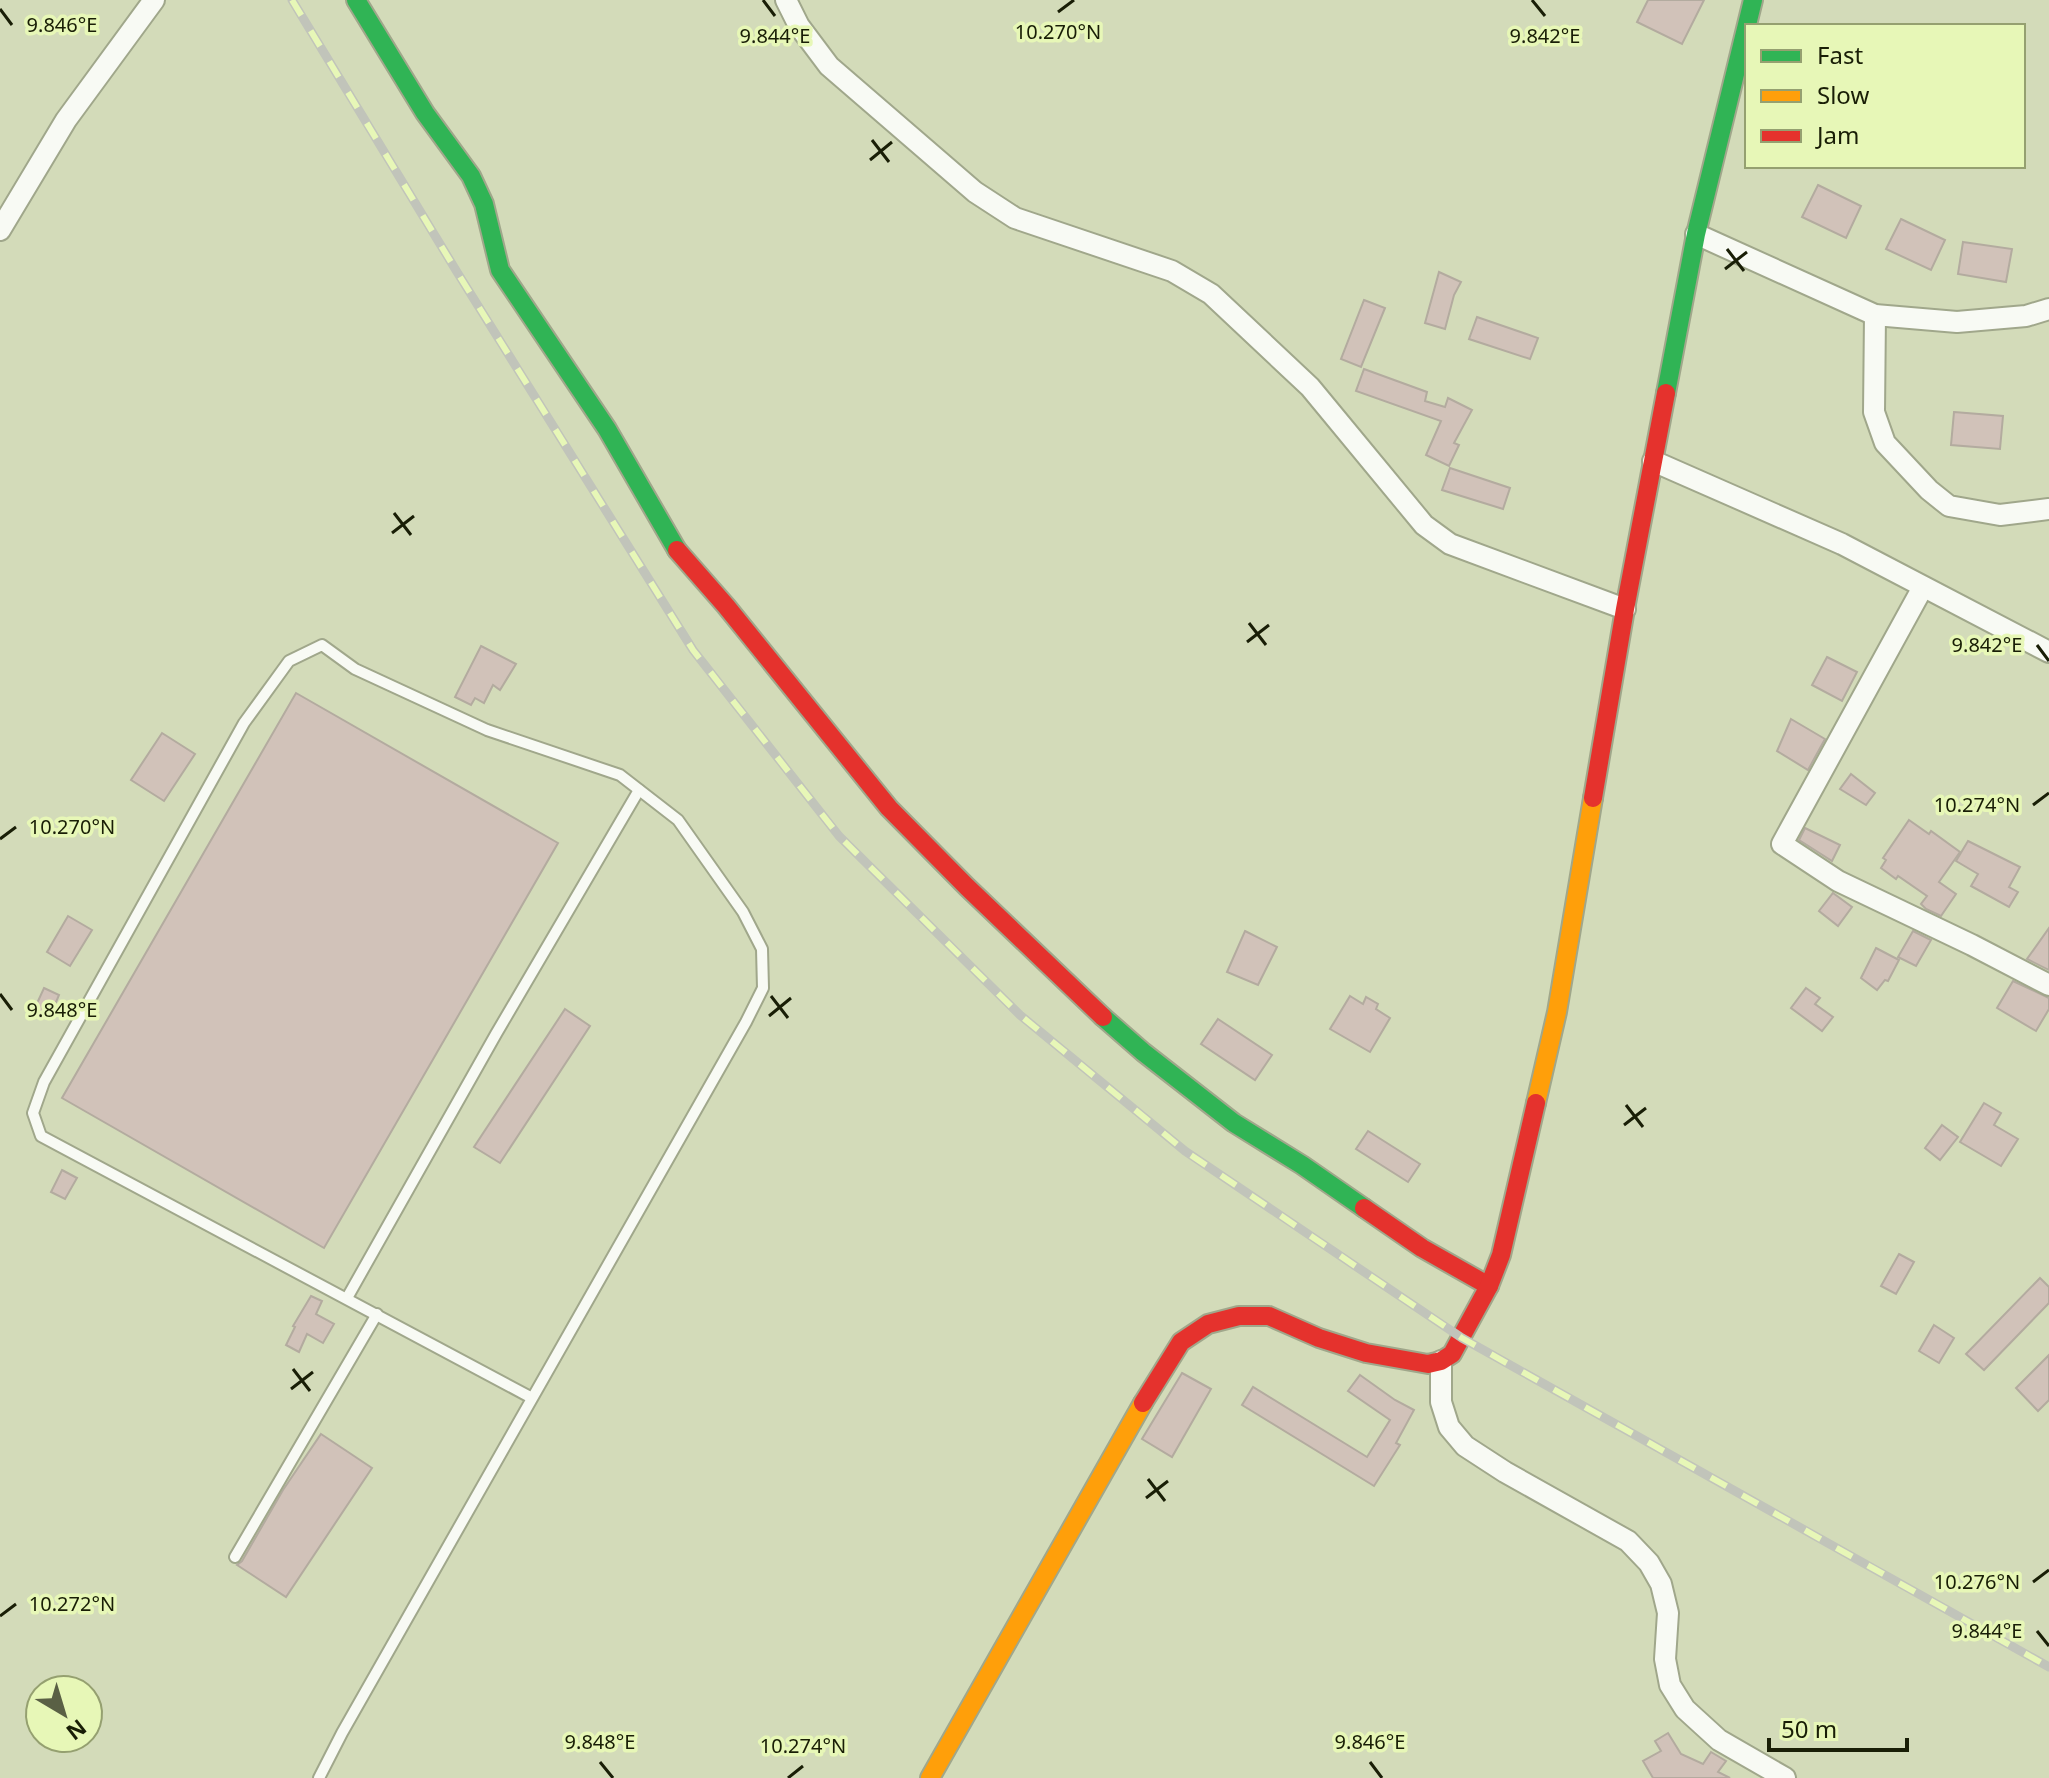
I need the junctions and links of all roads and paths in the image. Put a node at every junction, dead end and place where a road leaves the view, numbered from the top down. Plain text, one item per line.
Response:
1 (154, 0) edge
2 (356, 0) edge
3 (786, 0) edge
4 (1753, 0) edge
5 (1747, 24) edge
6 (1745, 33) edge
7 (0, 230) edge
8 (1696, 234) junction
9 (2049, 309) edge
10 (1875, 315) junction
11 (1653, 461) junction
12 (2049, 509) edge
13 (1923, 587) junction
14 (1625, 609) junction
15 (2049, 652) edge
16 (639, 790) junction
17 (2049, 985) edge
18 (1489, 1286) junction
19 (347, 1298) junction
20 (377, 1314) junction
21 (1441, 1361) junction
22 (532, 1398) junction
23 (235, 1557) dead end
24 (319, 1778) edge
25 (930, 1778) edge
26 (1785, 1778) edge

1 - 7 street
2 - 18 street
3 - 14 street
4 - 5 street
6 - 8 street
8 - 10 street
8 - 11 street
9 - 10 street
10 - 12 street
11 - 13 street
11 - 14 street
13 - 15 street
13 - 17 street
14 - 18 street
16 - 19 lane
16 - 19 lane
16 - 22 lane
18 - 21 street
19 - 20 lane
20 - 22 lane
20 - 23 lane
21 - 25 street
21 - 26 street
22 - 24 lane

